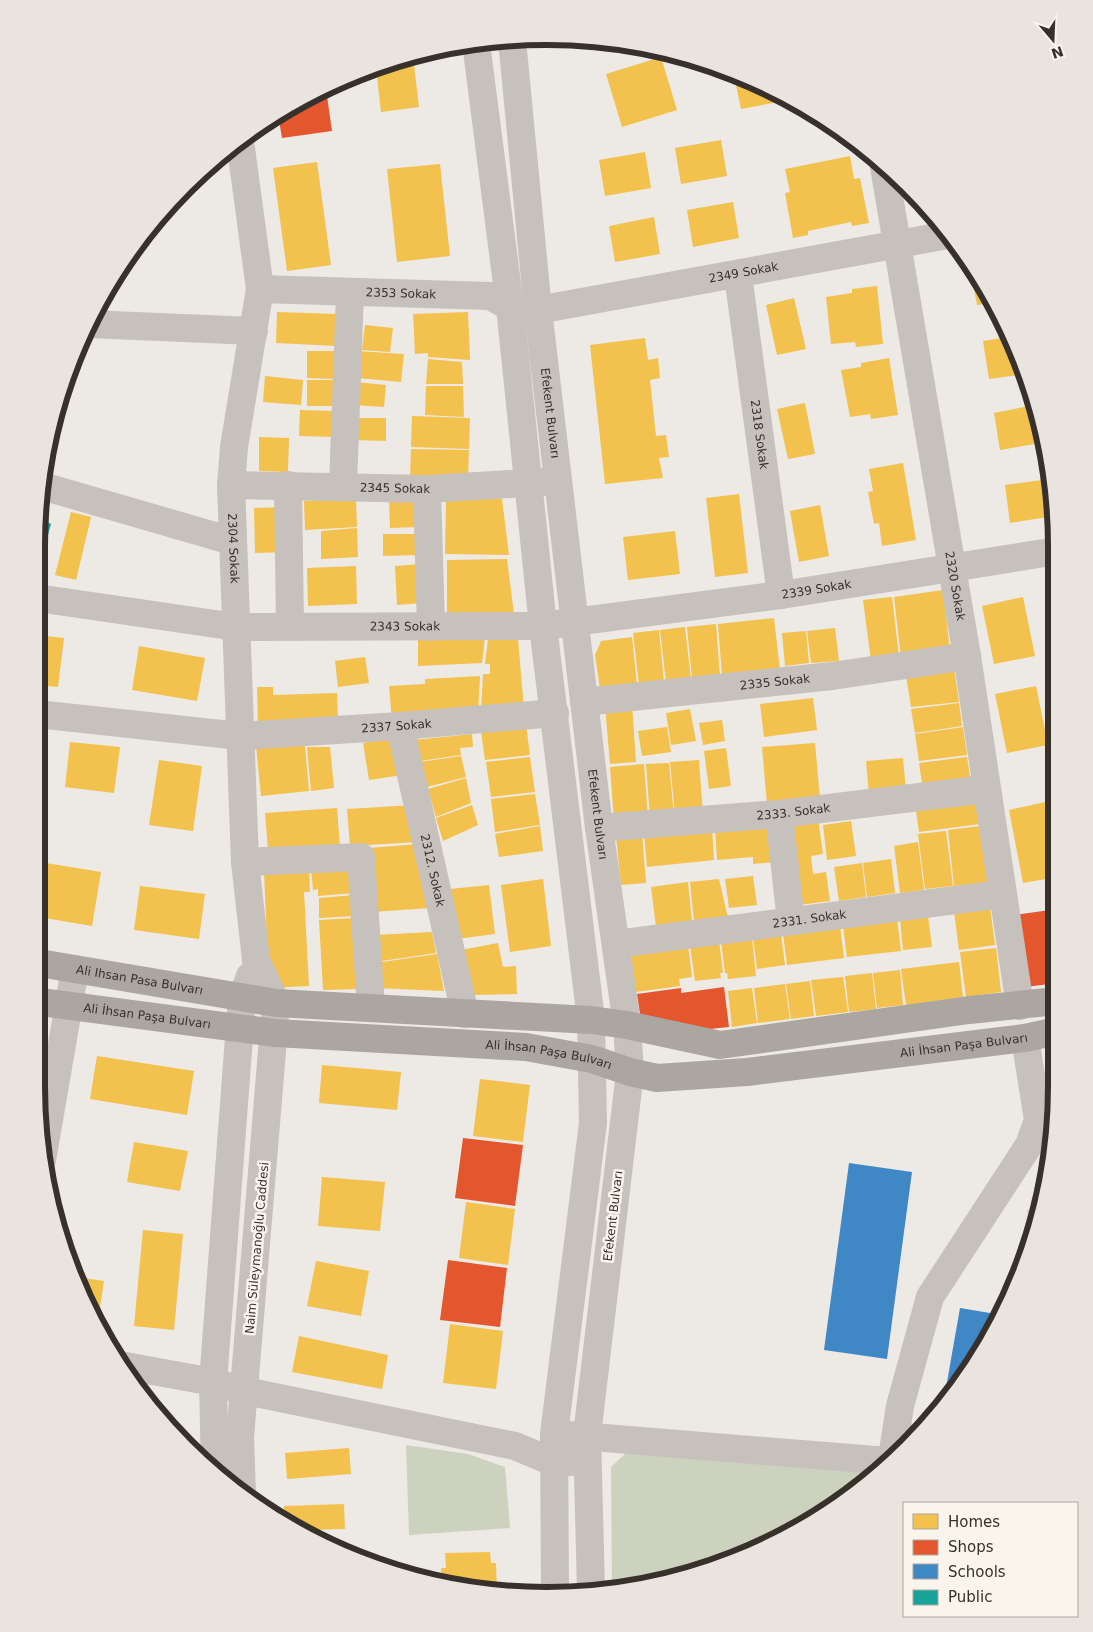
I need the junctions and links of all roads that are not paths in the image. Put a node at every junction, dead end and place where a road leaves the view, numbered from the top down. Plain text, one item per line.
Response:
1 (513, 46) edge
2 (477, 50) edge
3 (241, 149) edge
4 (886, 178) edge
5 (940, 237) edge
6 (898, 245) junction
7 (738, 275) junction
8 (260, 288) junction
9 (350, 292) junction
10 (510, 306) junction
11 (538, 310) junction
12 (97, 324) edge
13 (254, 330) junction
14 (559, 481) junction
15 (527, 483) junction
16 (231, 485) junction
17 (288, 485) junction
18 (343, 486) junction
19 (48, 488) edge
20 (427, 489) junction
21 (232, 541) junction
22 (1048, 552) edge
23 (952, 567) junction
24 (781, 595) junction
25 (45, 599) edge
26 (574, 622) junction
27 (290, 626) junction
28 (543, 626) junction
29 (236, 627) junction
30 (431, 627) junction
31 (967, 656) junction
32 (584, 702) junction
33 (554, 713) junction
34 (45, 715) edge
35 (400, 726) junction
36 (240, 736) junction
37 (986, 790) junction
38 (779, 814) junction
39 (599, 828) junction
40 (245, 862) junction
41 (1002, 894) junction
42 (791, 921) junction
43 (616, 944) junction
44 (256, 960) junction
45 (45, 964) edge
46 (75, 969) junction
47 (242, 998) junction
48 (1048, 1002) edge
49 (45, 1003) edge
50 (276, 1003) junction
51 (1020, 1006) junction
52 (68, 1007) junction
53 (371, 1008) junction
54 (465, 1014) junction
55 (591, 1020) junction
56 (628, 1025) junction
57 (240, 1030) junction
58 (274, 1033) junction
59 (1048, 1033) edge
60 (1025, 1038) junction
61 (592, 1059) junction
62 (630, 1072) junction
63 (1045, 1099) edge
64 (47, 1130) edge
65 (132, 1367) edge
66 (213, 1382) junction
67 (245, 1391) junction
68 (554, 1434) junction
69 (587, 1436) junction
70 (515, 1446) junction
71 (894, 1447) edge
72 (880, 1460) edge
73 (215, 1462) edge
74 (553, 1462) junction
75 (588, 1463) junction
76 (242, 1483) edge
77 (591, 1585) edge
78 (555, 1587) edge

1 - 11 street, Efekent Bulvarı
2 - 10 street
3 - 8 street, 2304 Sokak
4 - 6 street, 2320 Sokak
5 - 6 street, 2349 Sokak
6 - 7 street, 2349 Sokak
6 - 23 street, 2320 Sokak
7 - 11 street, 2349 Sokak
7 - 24 street, 2318 Sokak
8 - 9 street, 2353 Sokak
8 - 13 street, 2304 Sokak
9 - 10 street, 2353 Sokak
9 - 18 street
10 - 11 street, 2353 Sokak
10 - 15 street
11 - 14 street, Efekent Bulvarı
12 - 13 street
13 - 16 street, 2304 Sokak
14 - 15 street, 2345 Sokak
14 - 26 street, Efekent Bulvarı
15 - 20 street, 2345 Sokak
15 - 28 street
16 - 17 street, 2345 Sokak
16 - 21 street, 2304 Sokak
17 - 18 street, 2345 Sokak
17 - 27 street
18 - 20 street, 2345 Sokak
19 - 21 street
20 - 30 street
21 - 29 street, 2304 Sokak
22 - 23 street, 2339 Sokak
23 - 24 street, 2339 Sokak
23 - 31 street, 2320 Sokak
24 - 26 street, 2339 Sokak
25 - 29 street, 2343 Sokak
26 - 28 street, 2343 Sokak
26 - 32 street, Efekent Bulvarı
27 - 29 street, 2343 Sokak
27 - 30 street, 2343 Sokak
28 - 30 street, 2343 Sokak
28 - 33 street
29 - 36 street, 2304 Sokak
31 - 32 street, 2335 Sokak
31 - 37 street, 2320 Sokak
32 - 39 street, Efekent Bulvarı
33 - 35 street, 2337 Sokak
33 - 55 street
34 - 36 street, 2337 Sokak
35 - 36 street, 2337 Sokak
35 - 54 street, 2312. Sokak
36 - 40 street, 2304 Sokak
37 - 38 street, 2333. Sokak
37 - 41 street, 2320 Sokak
38 - 39 street, 2333. Sokak
38 - 42 street
39 - 43 street, Efekent Bulvarı
40 - 44 street, 2304 Sokak
40 - 53 street
41 - 42 street, 2331. Sokak
41 - 51 street, 2320 Sokak
42 - 43 street, 2331. Sokak
43 - 56 street, Efekent Bulvarı
44 - 47 street
44 - 50 street
45 - 46 main road, Ali Ihsan Pasa Bulvarı
46 - 47 main road, Ali Ihsan Pasa Bulvarı
46 - 52 street
47 - 50 main road
47 - 57 street
48 - 51 main road
49 - 52 main road, Ali İhsan Paşa Bulvarı
50 - 53 main road
50 - 58 street, Naim Süleymanoğlu Caddesi
51 - 56 main road
52 - 57 main road, Ali İhsan Paşa Bulvarı
52 - 64 street
53 - 54 main road
54 - 55 main road
55 - 56 main road
55 - 61 street
56 - 62 street, Efekent Bulvarı
57 - 58 main road, Ali İhsan Paşa Bulvarı
57 - 66 street
58 - 61 main road, Ali İhsan Paşa Bulvarı
58 - 67 street, Naim Süleymanoğlu Caddesi
59 - 60 main road, Ali İhsan Paşa Bulvarı
60 - 62 main road, Ali İhsan Paşa Bulvarı
60 - 63 street
61 - 62 main road, Ali İhsan Paşa Bulvarı
61 - 68 street
62 - 69 street, Efekent Bulvarı
63 - 71 street
65 - 66 street
66 - 67 street
66 - 73 street
67 - 70 street
67 - 76 street, Naim Süleymanoğlu Caddesi
68 - 69 street
68 - 70 street
68 - 74 street
69 - 72 street
69 - 75 street, Efekent Bulvarı
70 - 74 street
74 - 75 street
74 - 78 street
75 - 77 street, Efekent Bulvarı

